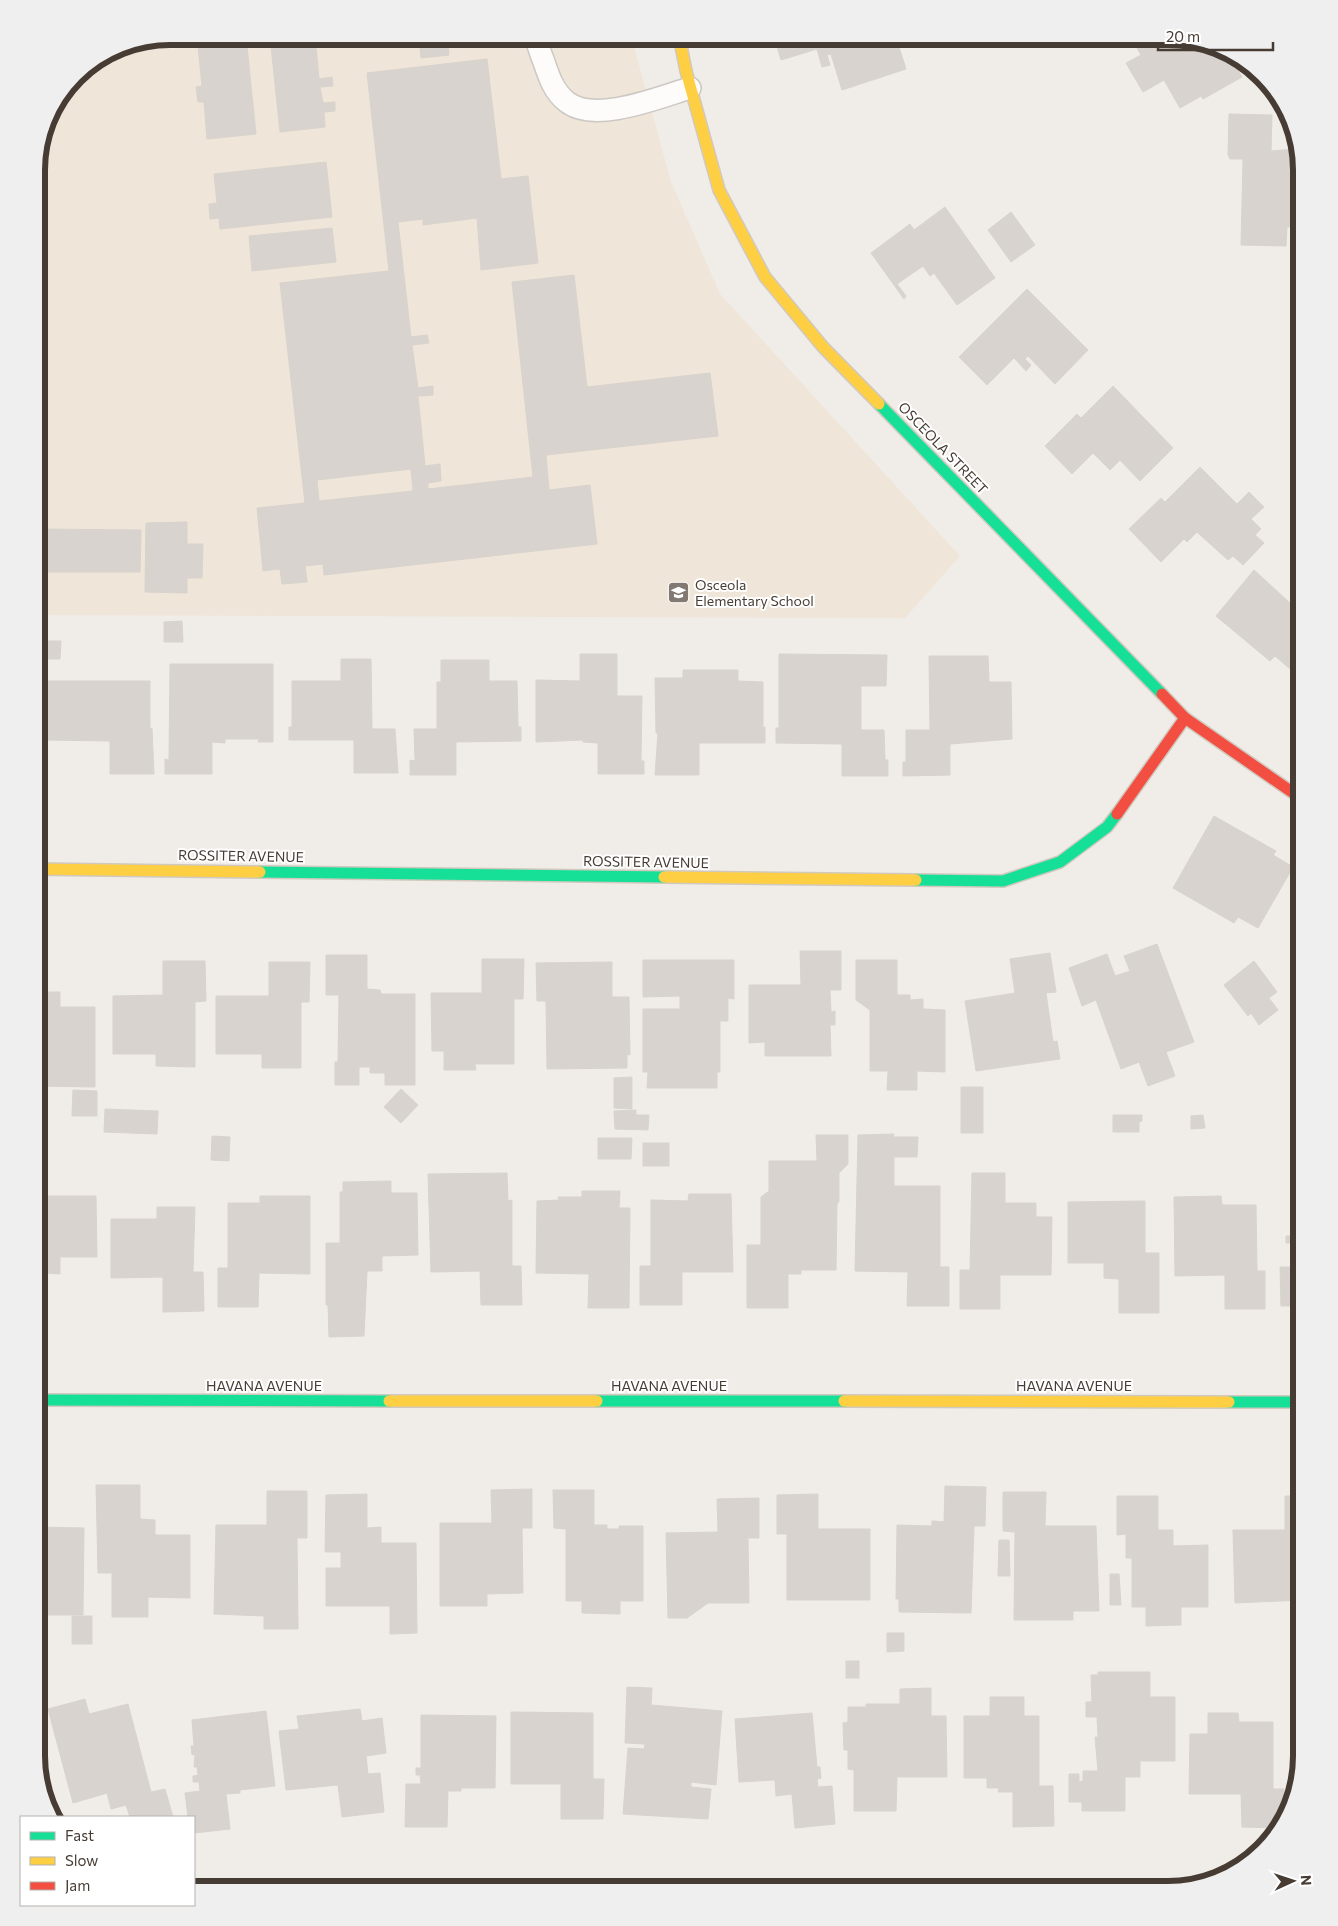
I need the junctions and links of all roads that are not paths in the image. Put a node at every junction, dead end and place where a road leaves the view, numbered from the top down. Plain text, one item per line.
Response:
1 (539, 45) edge
2 (681, 45) edge
3 (690, 88) junction
4 (1185, 718) junction
5 (1293, 793) edge
6 (45, 869) edge
7 (45, 1400) edge
8 (1293, 1402) edge

1 - 3 lane
2 - 3 street, OSCEOLA STREET
3 - 4 street, OSCEOLA STREET
4 - 5 street, OSCEOLA STREET
4 - 6 street, ROSSITER AVENUE
7 - 8 street, HAVANA AVENUE

